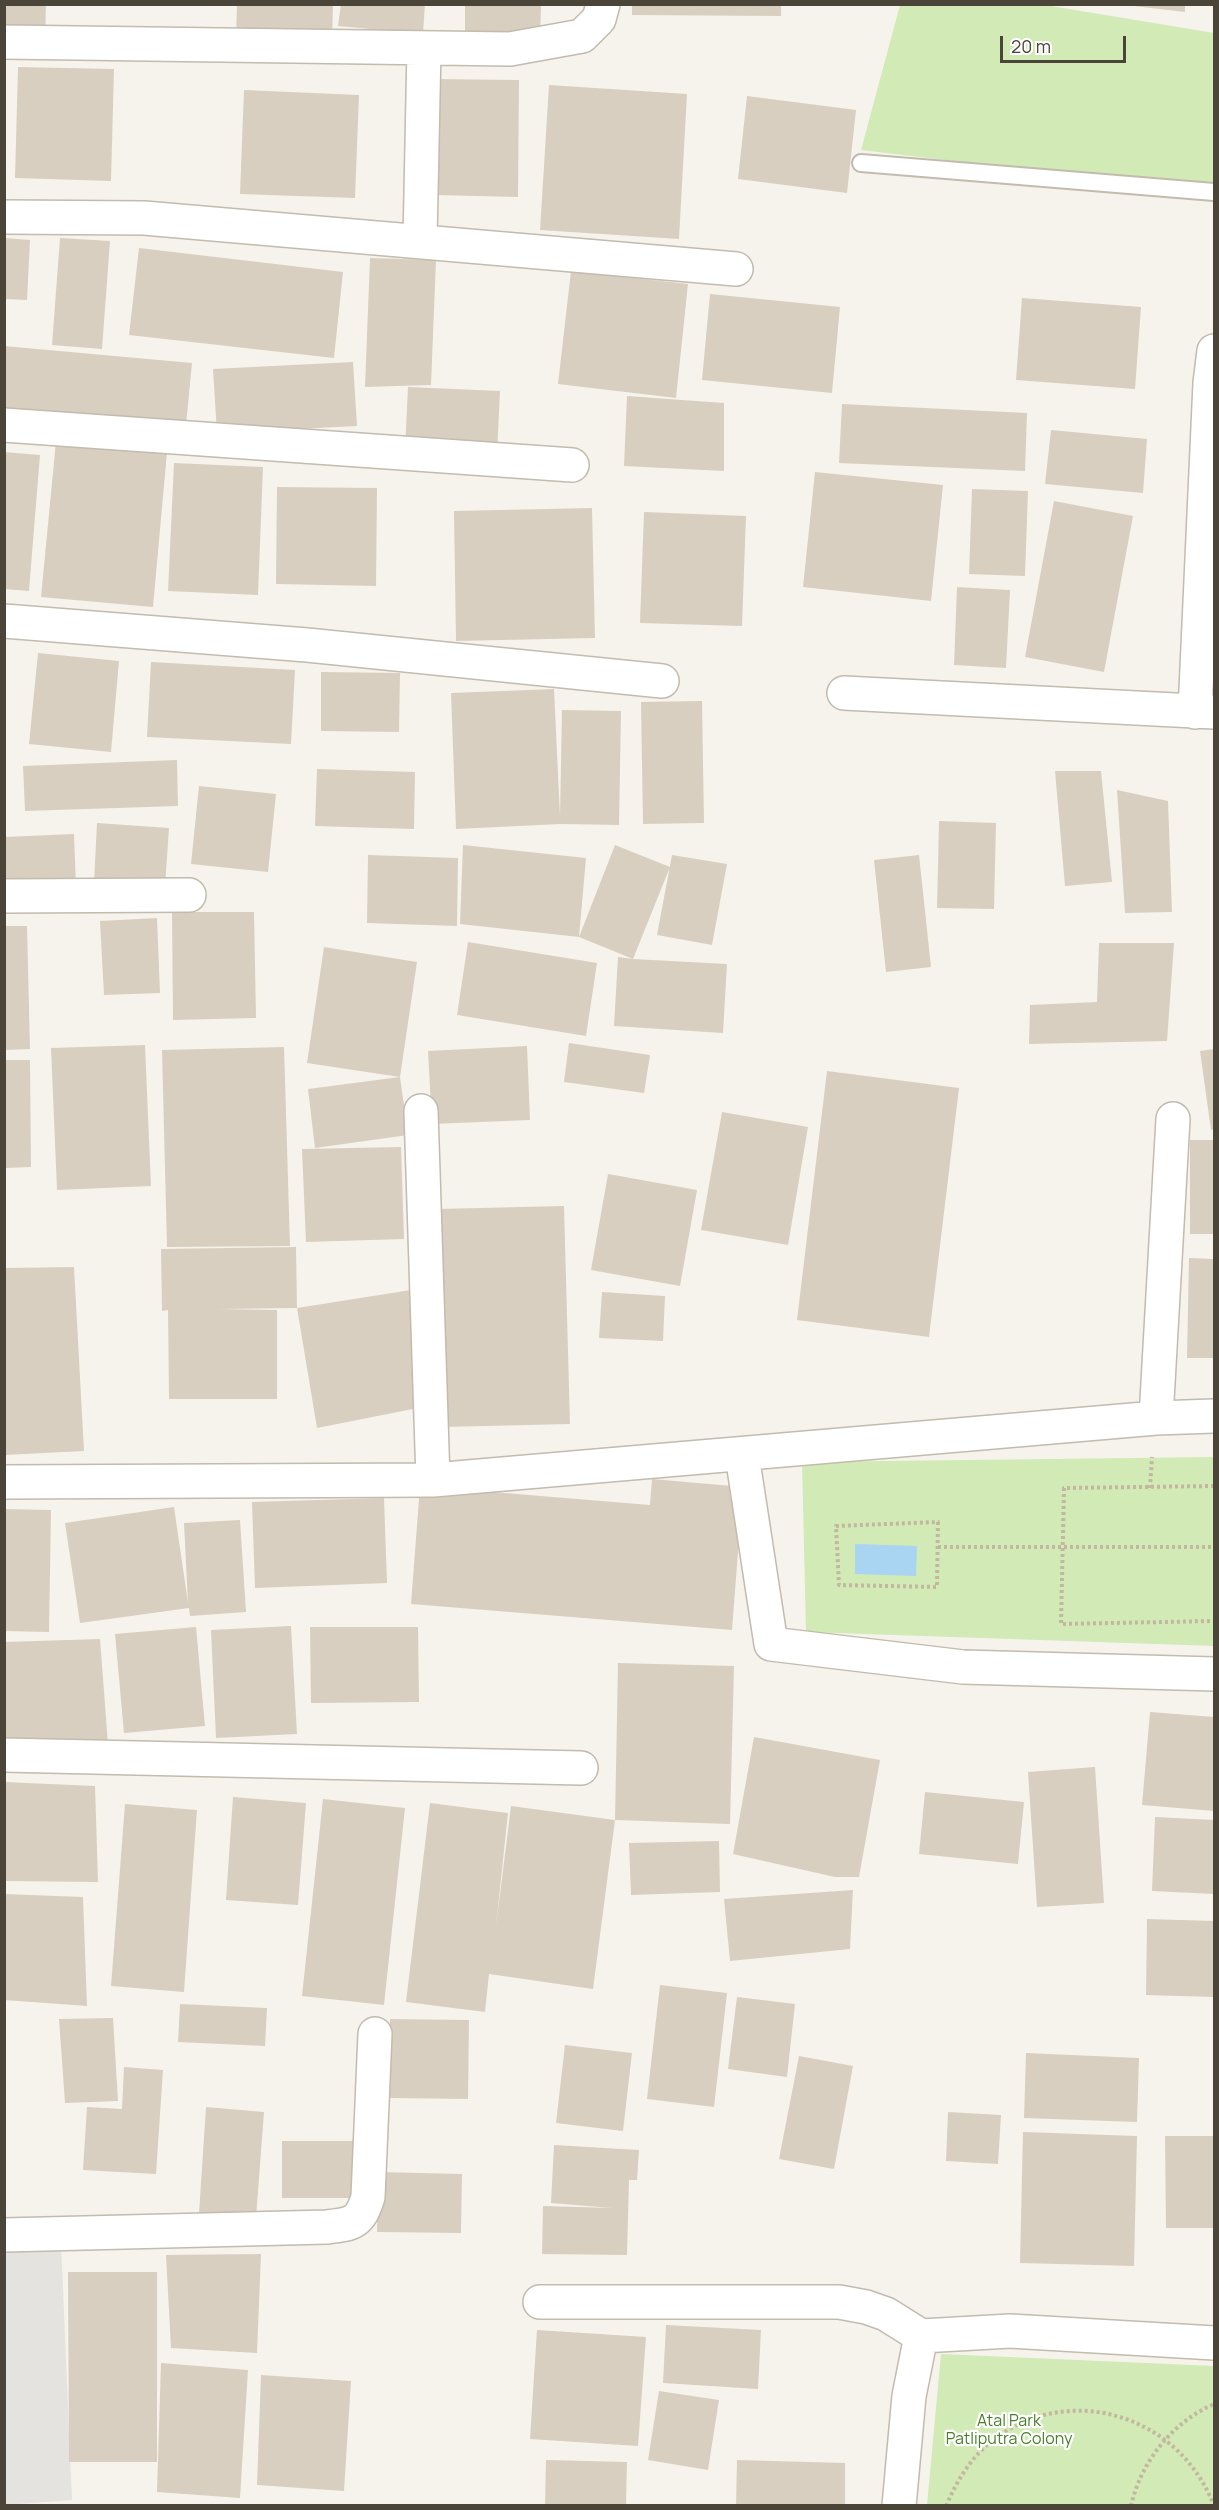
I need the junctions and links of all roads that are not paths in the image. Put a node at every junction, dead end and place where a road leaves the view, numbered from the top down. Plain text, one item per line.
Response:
1 (603, 4) edge
2 (4, 42) edge
3 (424, 48) junction
4 (861, 163) dead end
5 (1215, 192) edge
6 (4, 217) edge
7 (420, 242) junction
8 (736, 269) dead end
9 (1215, 351) edge
10 (1212, 383) edge
11 (4, 425) edge
12 (572, 465) dead end
13 (4, 621) edge
14 (662, 681) dead end
15 (844, 693) dead end
16 (1205, 712) edge
17 (189, 895) dead end
18 (4, 896) edge
19 (421, 1111) dead end
20 (1173, 1119) dead end
21 (1215, 1416) edge
22 (1156, 1418) junction
23 (742, 1455) junction
24 (433, 1480) junction
25 (4, 1482) edge
26 (1215, 1674) edge
27 (4, 1755) edge
28 (581, 1768) dead end
29 (375, 2034) dead end
30 (4, 2235) edge
31 (540, 2302) dead end
32 (921, 2336) junction
33 (1215, 2343) edge
34 (899, 2505) edge

1 - 3 street
2 - 3 street
3 - 7 street
4 - 5 lane
6 - 7 street
7 - 8 street
9 - 10 street
10 - 16 street
11 - 12 street
13 - 14 street
15 - 16 street
17 - 18 street
19 - 24 street
20 - 22 street
21 - 22 street
22 - 23 street
23 - 24 street
23 - 26 street
24 - 25 street
27 - 28 street
29 - 30 street
31 - 32 street
32 - 33 street
32 - 34 street

